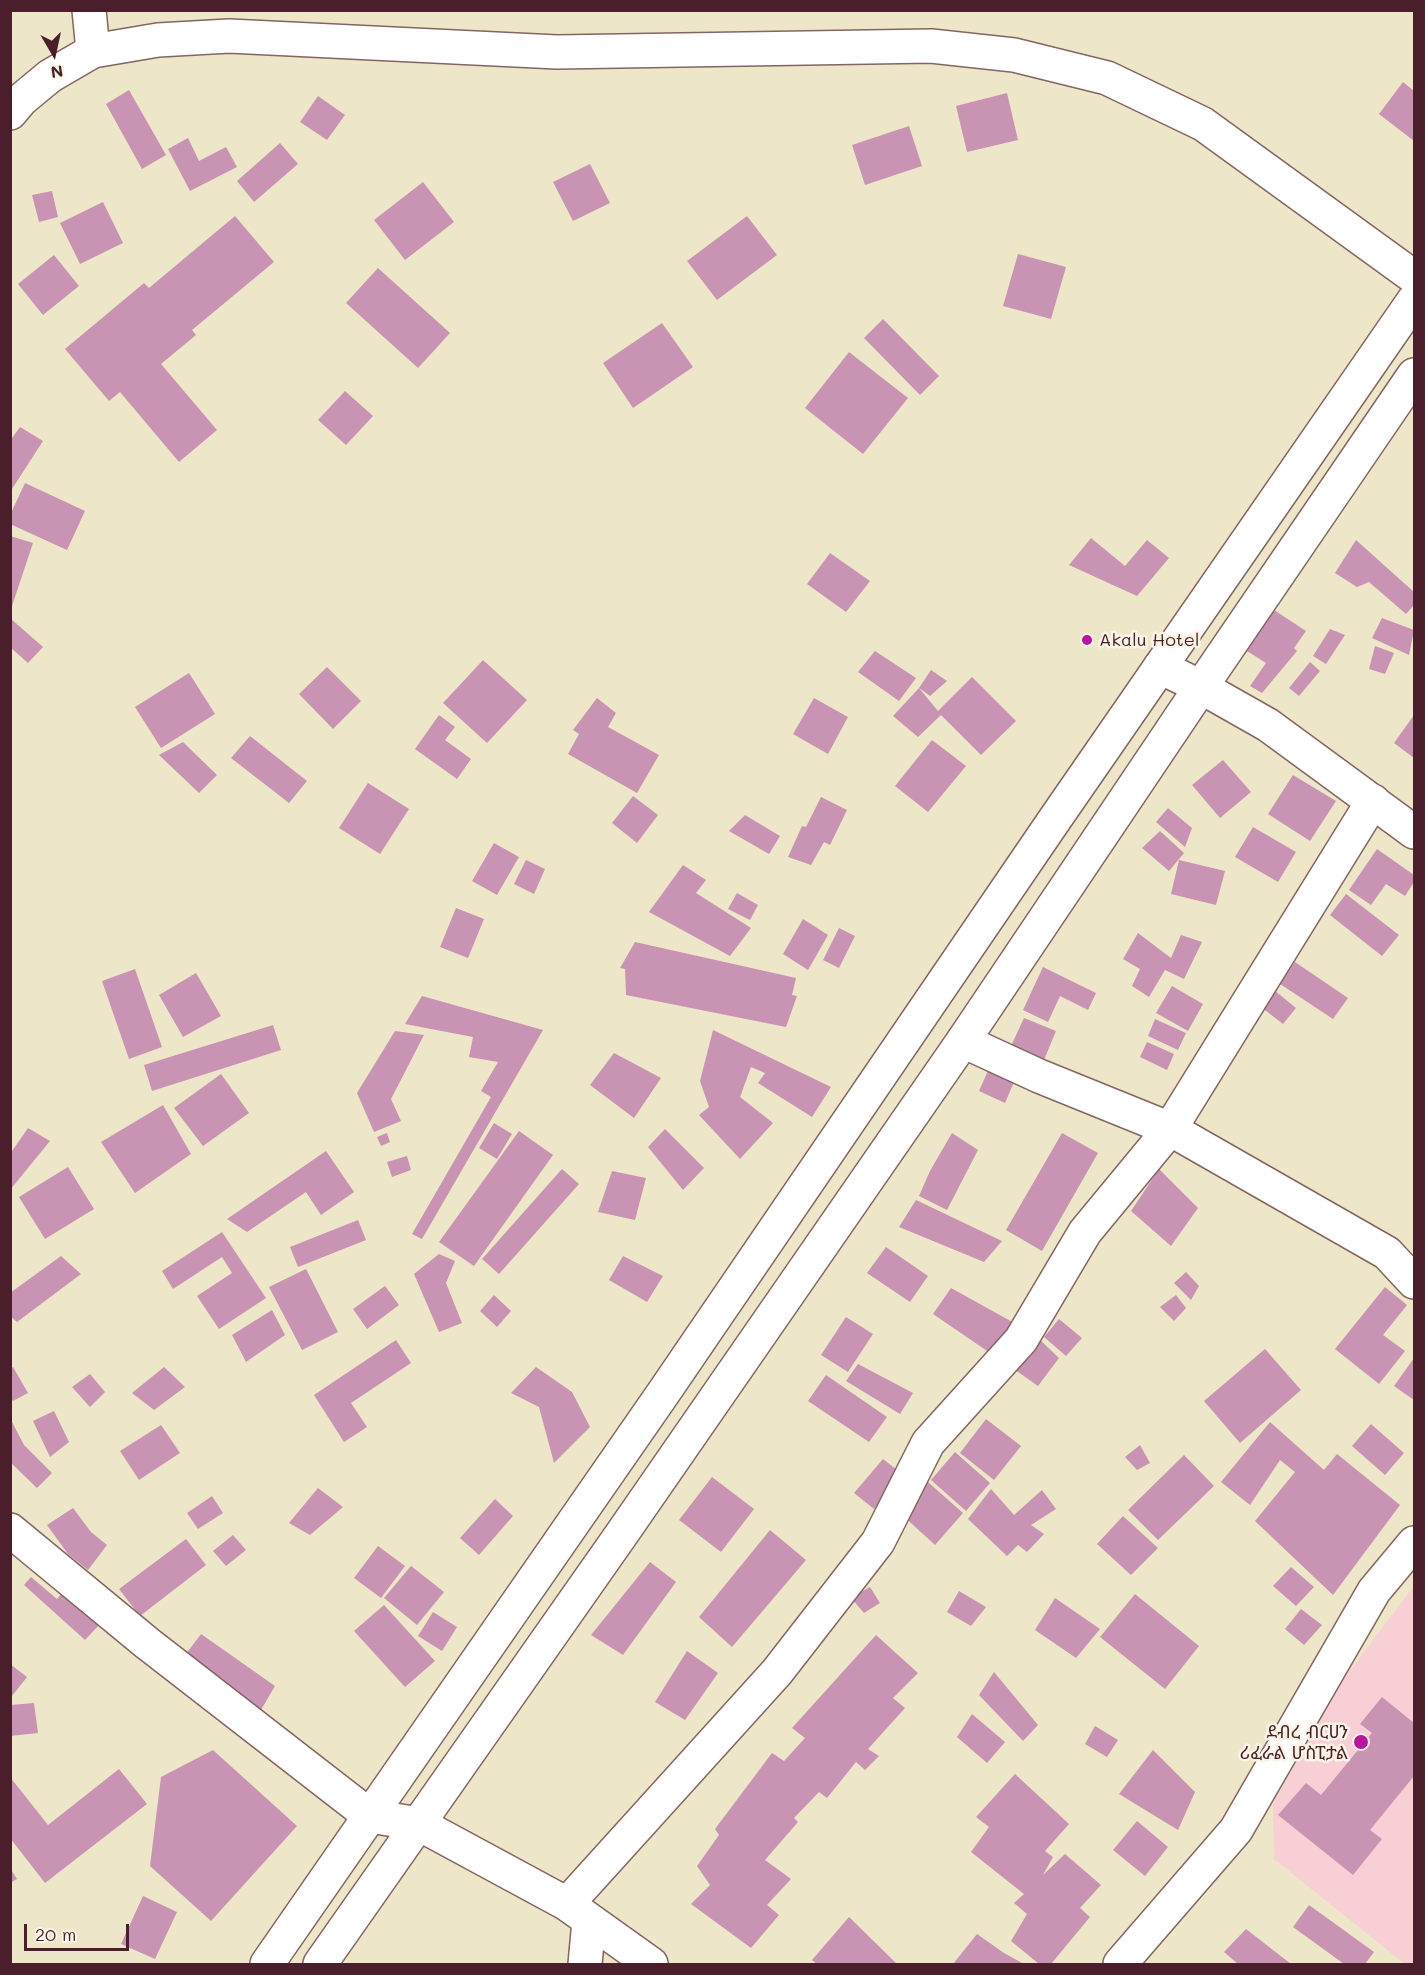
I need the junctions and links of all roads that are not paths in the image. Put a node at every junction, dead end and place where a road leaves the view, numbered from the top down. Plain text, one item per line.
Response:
1 (89, 10) edge
2 (93, 51) junction
3 (10, 113) edge
4 (1414, 277) edge
5 (1414, 300) edge
6 (1414, 375) edge
7 (1160, 667) junction
8 (1201, 687) junction
9 (1373, 801) junction
10 (1414, 832) edge
11 (963, 1041) junction
12 (1170, 1128) junction
13 (1414, 1282) edge
14 (10, 1530) edge
15 (1414, 1543) edge
16 (370, 1816) junction
17 (419, 1824) junction
18 (578, 1912) junction
19 (267, 1965) edge
20 (320, 1965) edge
21 (585, 1965) edge
22 (651, 1965) edge
23 (1120, 1965) edge

1 - 2 street
2 - 3 street
2 - 4 street
5 - 7 street
6 - 8 street
7 - 8 street
7 - 16 street
8 - 9 street
8 - 11 street
9 - 10 street
9 - 12 street
11 - 12 street
11 - 17 street
12 - 13 street
12 - 18 street
14 - 16 street
15 - 23 street
16 - 17 street
16 - 19 street
17 - 18 street
17 - 20 street
18 - 21 street
18 - 22 street

